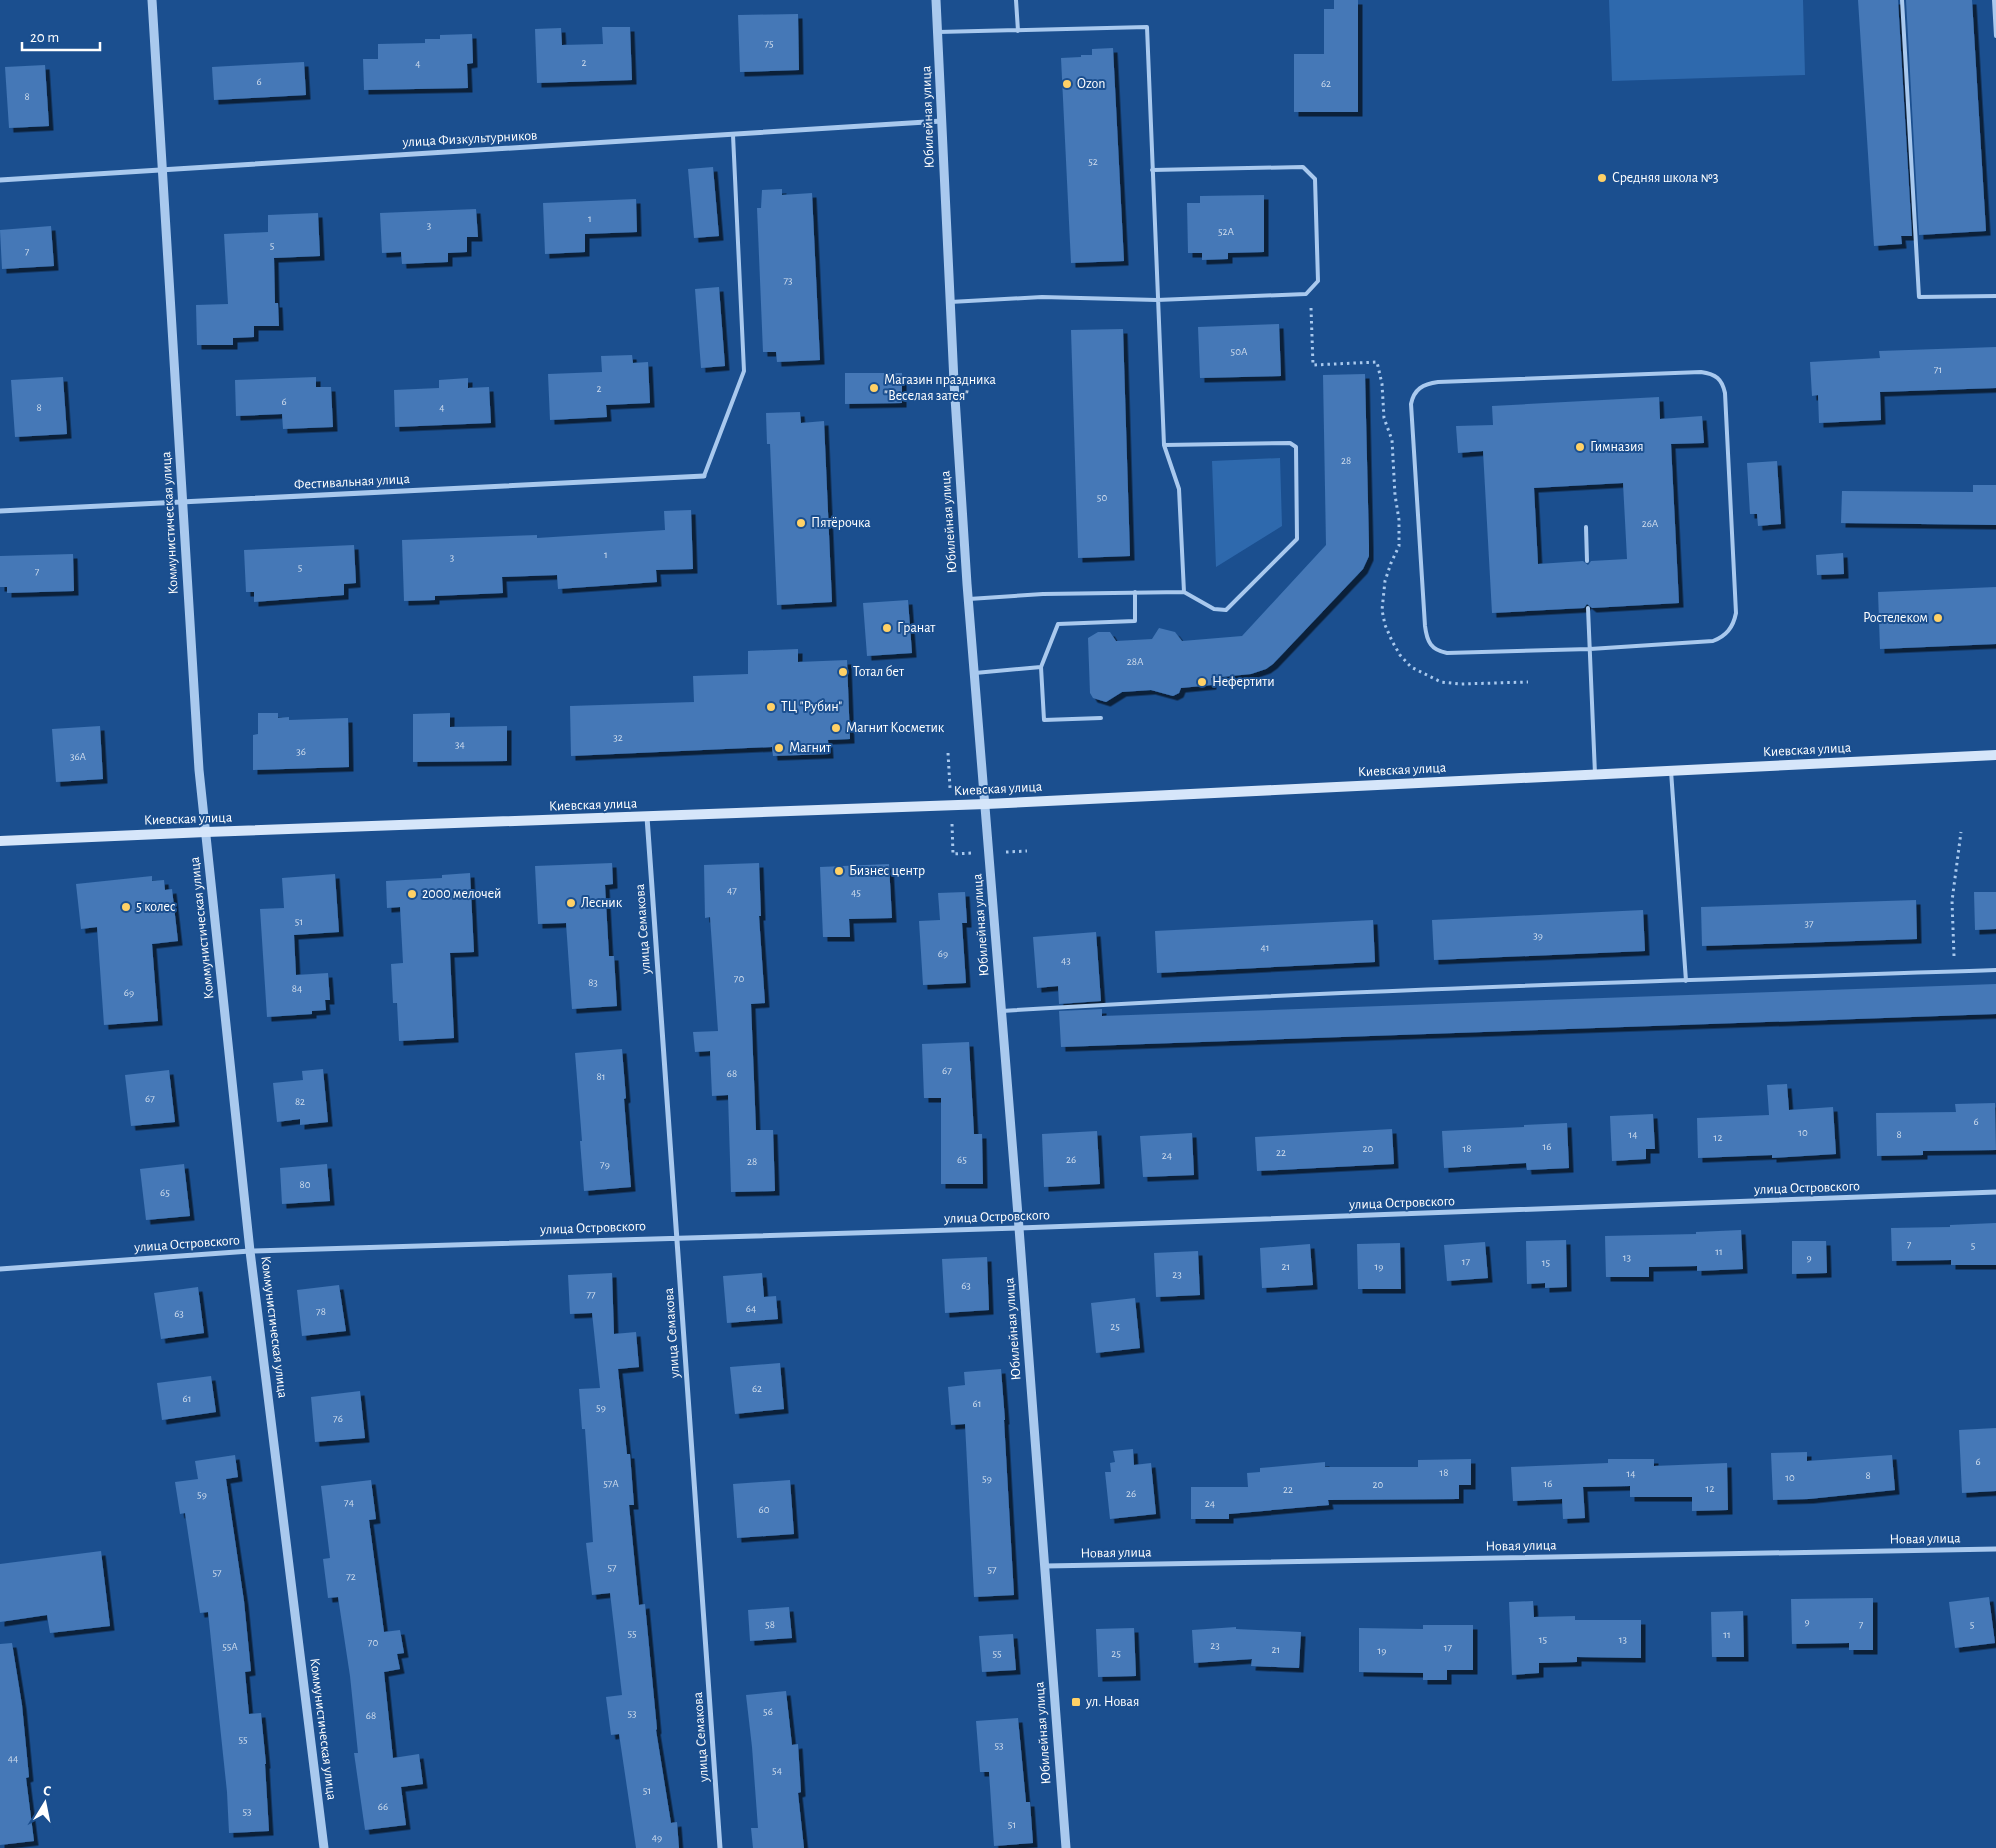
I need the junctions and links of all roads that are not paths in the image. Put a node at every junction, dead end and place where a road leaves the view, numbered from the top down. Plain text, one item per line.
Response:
1 (152, 0) edge
2 (936, 0) edge
3 (1016, 0) edge
4 (1902, 0) edge
5 (1994, 0) edge
6 (1018, 31) junction
7 (938, 32) junction
8 (1996, 36) edge
9 (942, 121) junction
10 (733, 135) junction
11 (164, 169) junction
12 (1152, 170) junction
13 (0, 180) edge
14 (1996, 296) edge
15 (1158, 300) junction
16 (950, 302) junction
17 (1164, 445) junction
18 (704, 476) joint
19 (183, 501) junction
20 (0, 510) edge
21 (1586, 527) dead end
22 (1587, 561) dead end
23 (1135, 592) junction
24 (1184, 592) junction
25 (969, 599) junction
26 (1588, 608) dead end
27 (1590, 649) junction
28 (1041, 667) junction
29 (974, 673) junction
30 (1100, 718) dead end
31 (1996, 755) edge
32 (1671, 771) junction
33 (1595, 774) junction
34 (986, 804) junction
35 (646, 817) junction
36 (206, 832) junction
37 (0, 841) edge
38 (1996, 970) edge
39 (1686, 981) junction
40 (1002, 1011) junction
41 (1996, 1192) edge
42 (1019, 1228) junction
43 (676, 1237) junction
44 (250, 1251) junction
45 (0, 1269) edge
46 (1996, 1548) edge
47 (1045, 1566) junction
48 (324, 1848) edge
49 (720, 1848) edge
50 (1066, 1848) edge

1 - 11 street, Коммунистическая улица
2 - 7 street, Юбилейная улица
3 - 6 lane
4 - 14 lane
5 - 8 lane
6 - 7 lane
6 - 12 lane
7 - 9 street, Юбилейная улица
9 - 10 street, улица Физкультурников
9 - 16 street, Юбилейная улица
10 - 11 street, улица Физкультурников
10 - 18 lane
11 - 13 street, улица Физкультурников
11 - 19 street, Коммунистическая улица
12 - 15 lane
12 - 15 lane
15 - 16 lane
15 - 17 lane
16 - 25 street, Юбилейная улица
17 - 24 lane
17 - 24 lane
18 - 19 street, Фестивальная улица
19 - 20 street, Фестивальная улица
19 - 36 street, Коммунистическая улица
21 - 22 lane
23 - 24 lane
23 - 25 lane
23 - 28 lane
25 - 29 street, Юбилейная улица
26 - 27 lane
27 - 27 lane
27 - 33 lane
28 - 29 lane
28 - 30 lane
29 - 34 street, Юбилейная улица
31 - 32 main road, Киевская улица
32 - 33 main road, Киевская улица
32 - 39 lane
33 - 34 main road, Киевская улица
34 - 35 main road, Киевская улица
34 - 40 street, Юбилейная улица
35 - 36 main road, Киевская улица
35 - 43 street, улица Семакова
36 - 37 main road, Киевская улица
36 - 44 street, Коммунистическая улица
38 - 39 lane
39 - 40 lane
40 - 42 street, Юбилейная улица
41 - 42 street, улица Островского
42 - 43 street, улица Островского
42 - 47 street, Юбилейная улица
43 - 44 street, улица Островского
43 - 49 street, улица Семакова
44 - 45 street, улица Островского
44 - 48 street, Коммунистическая улица
46 - 47 street, Новая улица
47 - 50 street, Юбилейная улица

